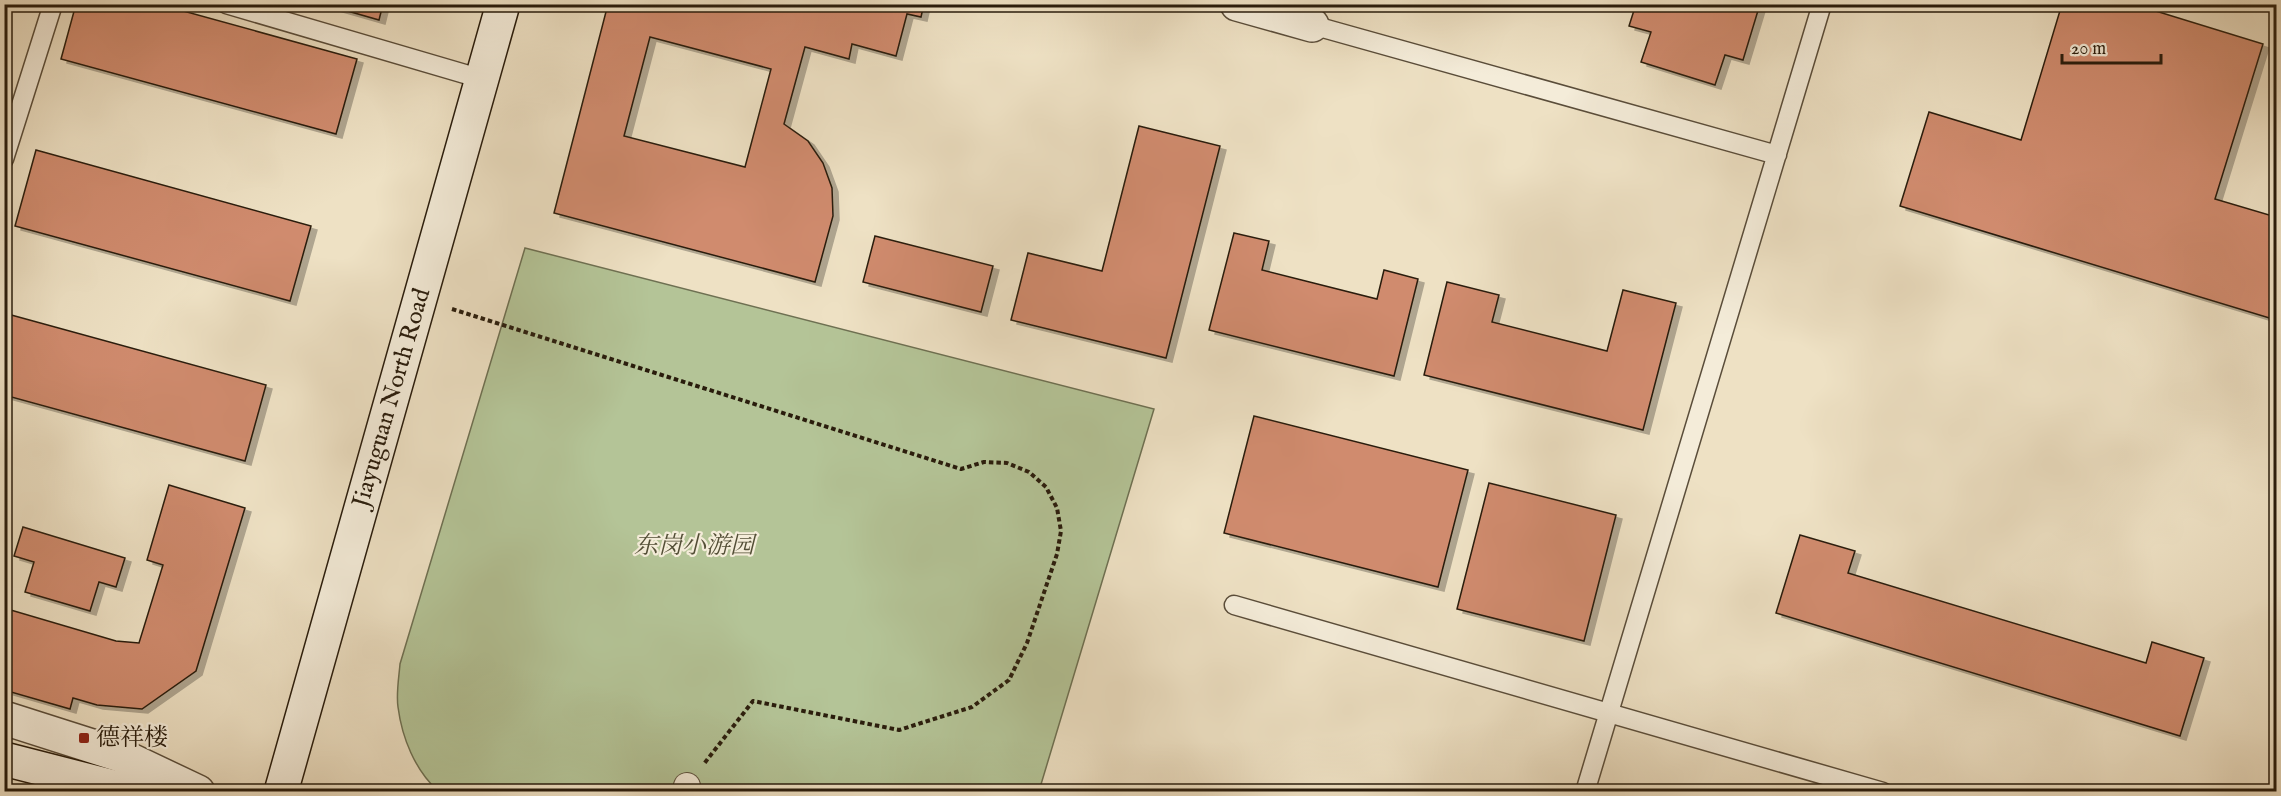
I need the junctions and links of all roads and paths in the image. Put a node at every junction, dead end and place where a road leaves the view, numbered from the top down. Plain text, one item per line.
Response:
1 (53, 4) edge
2 (226, 4) edge
3 (502, 4) edge
4 (1237, 4) edge
5 (1822, 4) edge
6 (1312, 25) joint
7 (482, 79) junction
8 (1777, 155) junction
9 (4, 159) edge
10 (420, 299) junction
11 (1234, 605) dead end
12 (1609, 713) junction
13 (4, 718) edge
14 (4, 759) edge
15 (686, 789) edge
16 (133, 792) edge
17 (198, 792) edge
18 (281, 792) edge
19 (1585, 792) edge
20 (1883, 792) edge

1 - 9 lane
2 - 7 lane
3 - 7 main road, Jiayuguan North Road
4 - 6 main road
5 - 8 lane
6 - 8 lane
7 - 10 main road, Jiayuguan North Road
8 - 12 lane
10 - 15 path
10 - 18 main road, Jiayuguan North Road
11 - 12 lane
12 - 19 lane
12 - 20 lane
13 - 17 main road
14 - 16 main road

